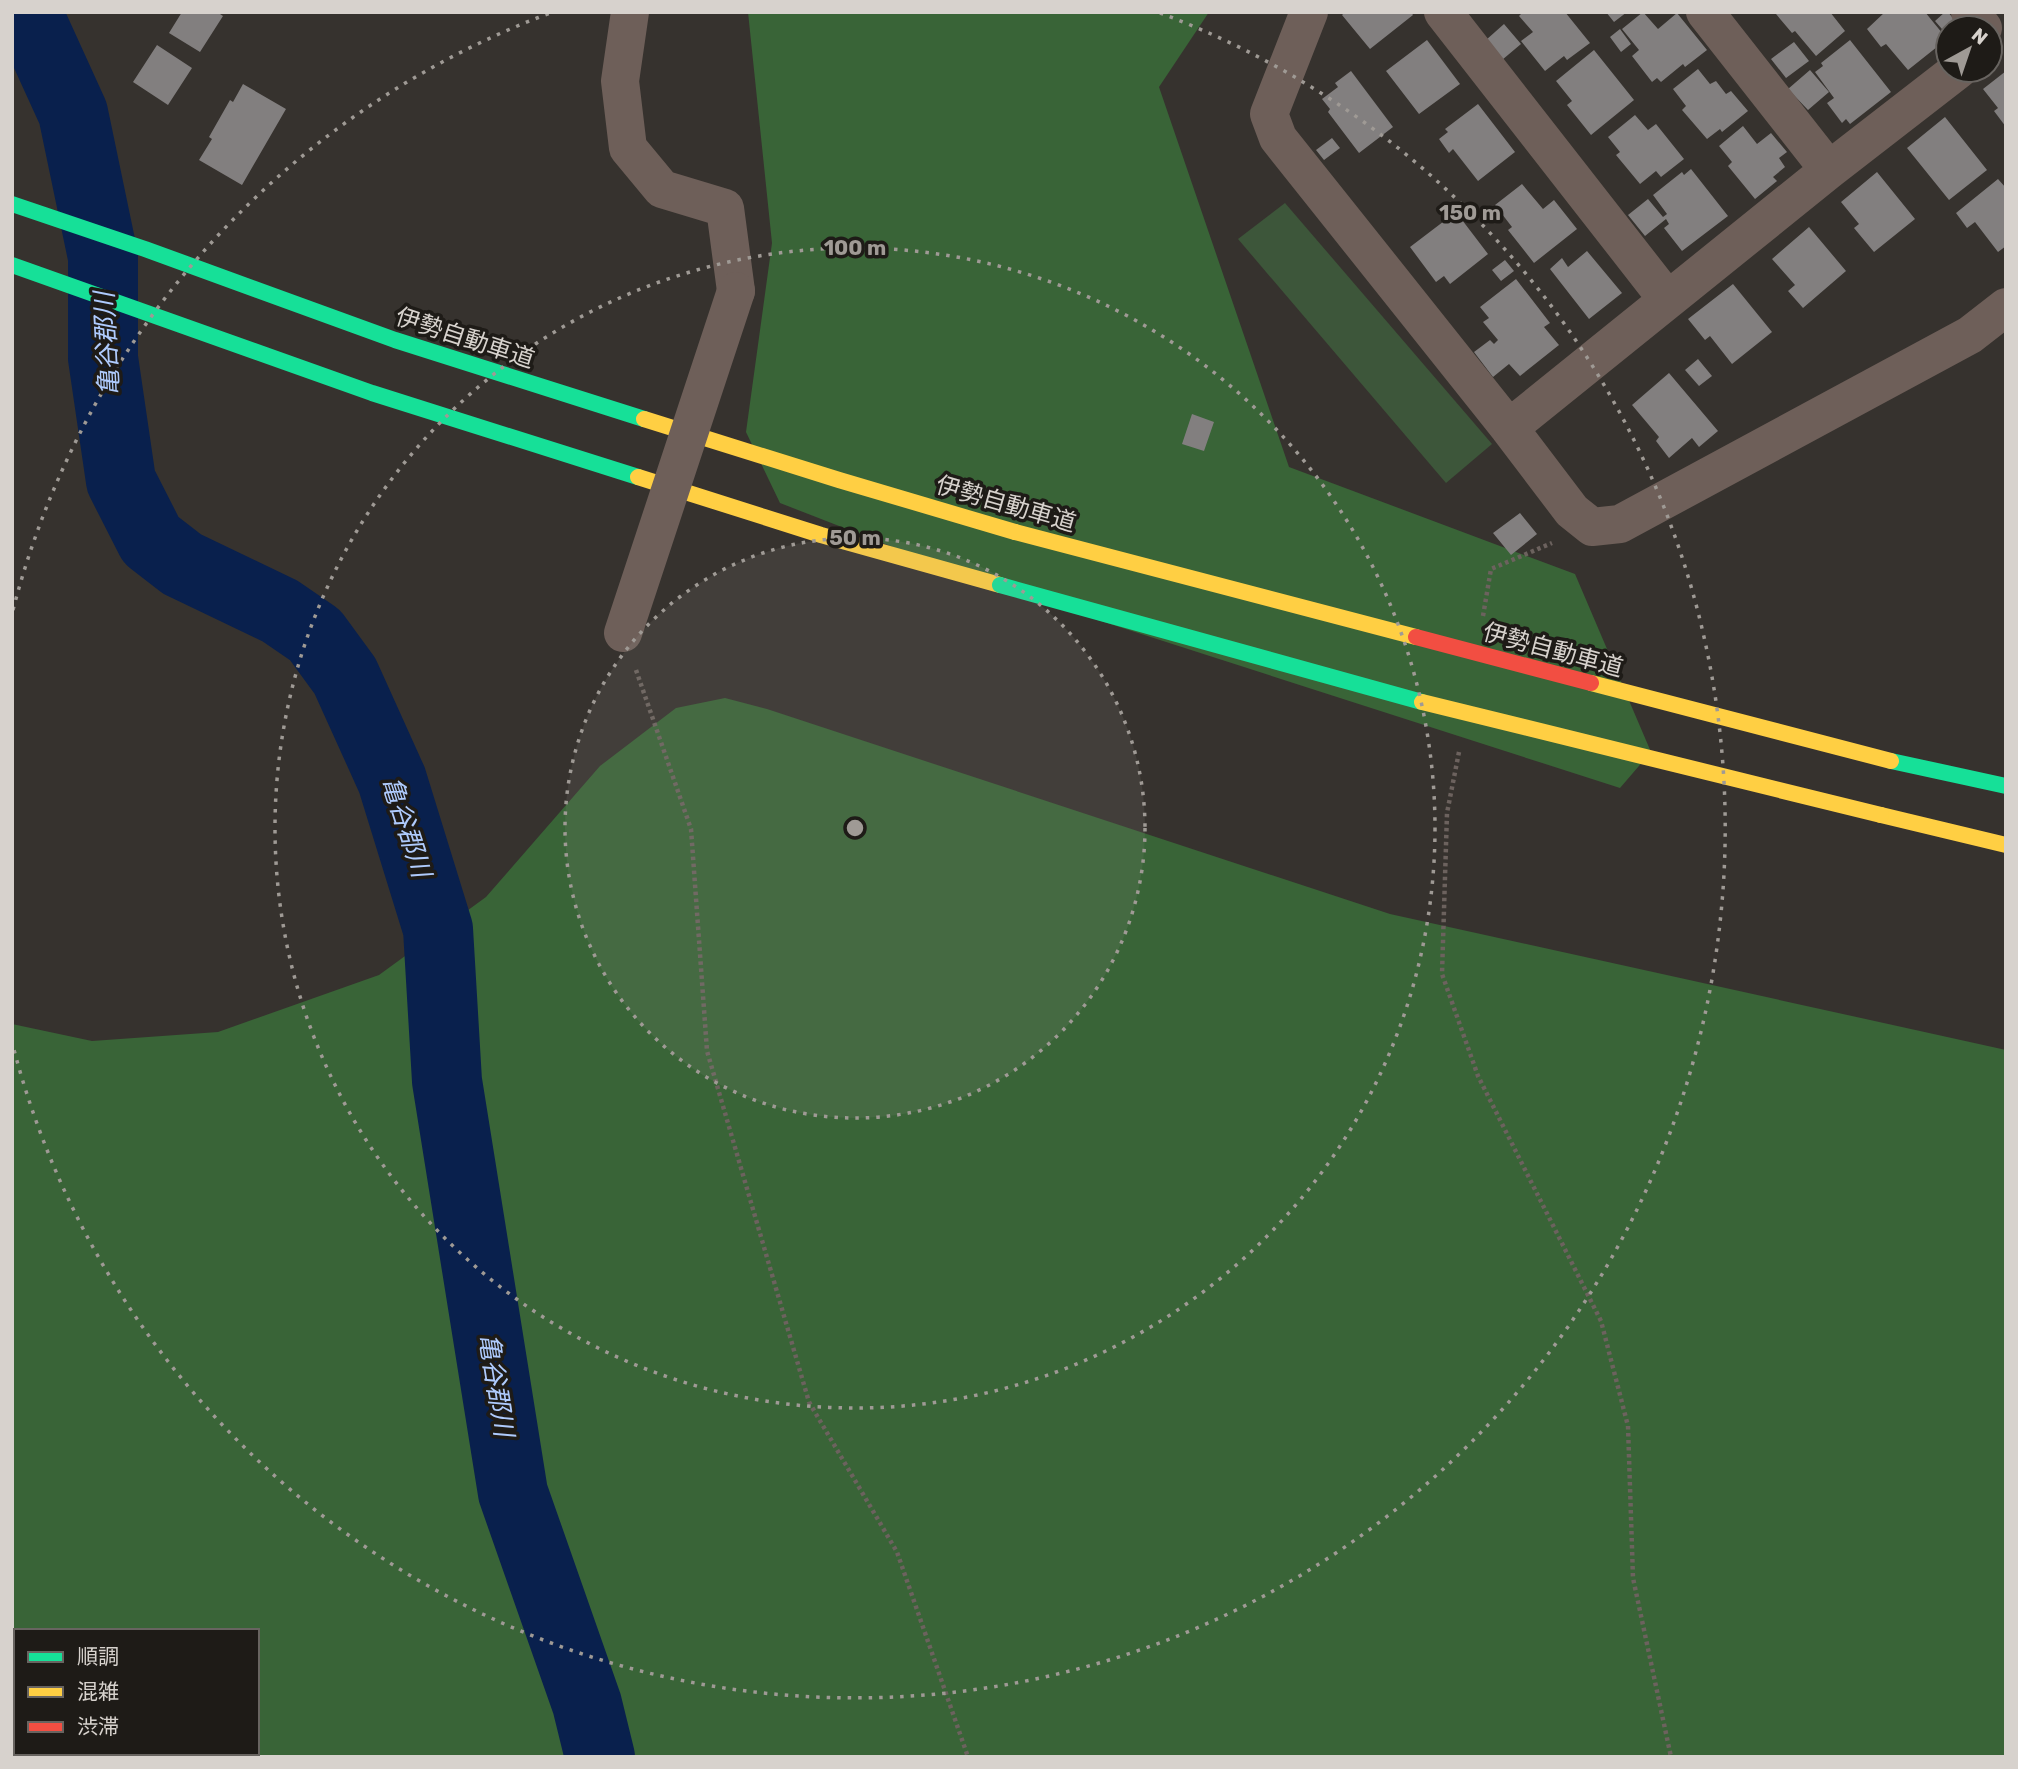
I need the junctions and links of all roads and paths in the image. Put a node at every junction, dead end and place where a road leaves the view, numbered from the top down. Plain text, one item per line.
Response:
1 (630, 12) edge
2 (1309, 12) edge
3 (1443, 12) edge
4 (1705, 12) edge
5 (1940, 84) edge
6 (1829, 170) junction
7 (12, 204) edge
8 (12, 265) edge
9 (1667, 299) junction
10 (2006, 307) edge
11 (1510, 428) junction
12 (1592, 527) junction
13 (1482, 623) dead end
14 (622, 633) joint
15 (1460, 745) dead end
16 (2006, 786) edge
17 (2006, 845) edge
18 (968, 1757) edge
19 (1671, 1757) edge

1 - 14 street, bridge
2 - 11 street
3 - 9 street
4 - 6 street
5 - 6 street
6 - 9 street
7 - 16 highway, 伊勢自動車道, bridge
8 - 17 highway, bridge
9 - 11 street
10 - 12 street
11 - 12 street
12 - 13 path
14 - 18 path
15 - 19 path

